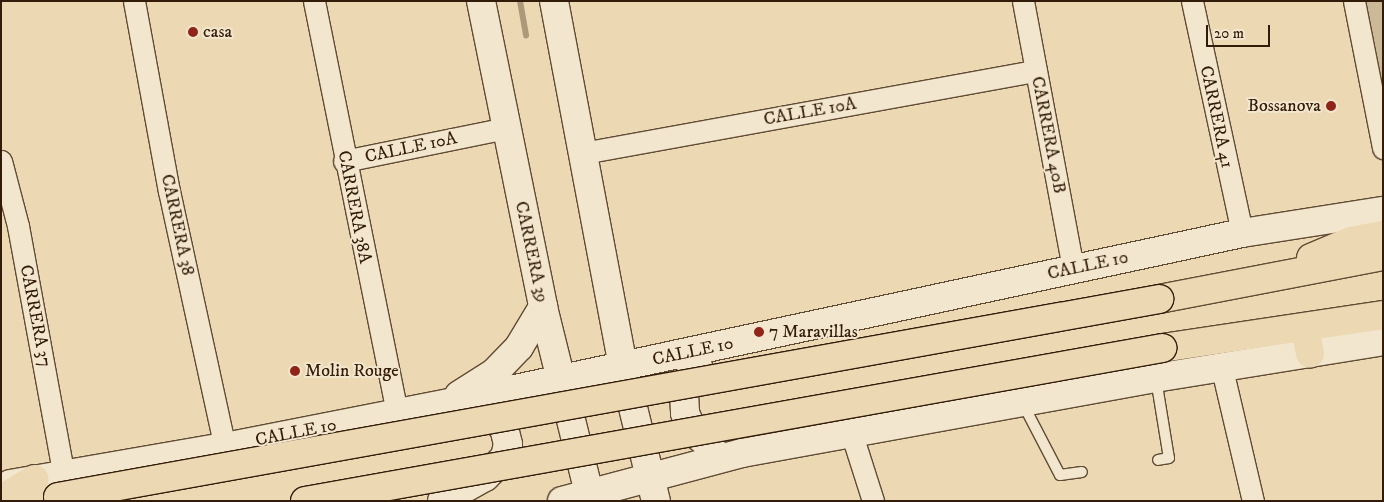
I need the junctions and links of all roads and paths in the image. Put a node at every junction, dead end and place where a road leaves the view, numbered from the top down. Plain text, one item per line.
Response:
1 (134, 1) edge
2 (314, 1) edge
3 (481, 1) edge
4 (554, 1) edge
5 (1023, 1) edge
6 (1192, 1) edge
7 (1354, 1) edge
8 (1036, 71) junction
9 (506, 128) junction
10 (1383, 148) edge
11 (583, 153) junction
12 (1, 160) edge
13 (344, 161) junction
14 (1383, 211) edge
15 (1242, 233) junction
16 (1383, 235) edge
17 (1383, 256) edge
18 (1074, 268) junction
19 (1271, 276) junction
20 (543, 307) junction
21 (1383, 315) edge
22 (1383, 340) edge
23 (1308, 341) junction
24 (730, 344) junction
25 (622, 366) junction
26 (1222, 369) junction
27 (1155, 378) junction
28 (561, 380) junction
29 (464, 400) junction
30 (1022, 403) junction
31 (434, 405) junction
32 (397, 413) junction
33 (852, 435) junction
34 (225, 448) junction
35 (577, 449) junction
36 (742, 453) junction
37 (1158, 460) dead end
38 (1082, 472) dead end
39 (1, 485) edge
40 (48, 487) edge
41 (652, 489) edge
42 (590, 497) edge
43 (1, 499) edge
44 (305, 501) edge
45 (442, 501) edge
46 (562, 501) edge
47 (873, 501) edge
48 (1253, 501) edge

1 - 34 street, CARRERA 38
2 - 13 street, CARRERA 38A
3 - 9 street, CARRERA 39
4 - 11 street
5 - 8 street, CARRERA 40B
6 - 15 street, CARRERA 41
7 - 10 street
8 - 11 street, CALLE 10A
8 - 18 street, CARRERA 40B
9 - 13 street, CALLE 10A
9 - 20 street, CARRERA 39
11 - 25 street
12 - 40 street, CARRERA 37
13 - 32 street, CARRERA 38A
14 - 15 street, CALLE 10
15 - 18 street, CALLE 10
16 - 19 main road
17 - 19 main road, CALLE 10
18 - 24 street, CALLE 10
19 - 40 main road, CALLE 10, bridge
20 - 28 street, CARRERA 39
20 - 31 street
21 - 23 main road
22 - 23 street
23 - 26 street
23 - 44 main road, bridge
24 - 25 street, CALLE 10
24 - 36 street
25 - 28 street, CALLE 10
25 - 35 street
25 - 41 street
26 - 27 street
26 - 48 street
27 - 30 street
27 - 37 lane
28 - 29 street, CALLE 10
28 - 35 street, CARRERA 39
29 - 31 street, CALLE 10
29 - 45 street
30 - 33 street
30 - 38 lane
31 - 32 street, CALLE 10
32 - 34 street, CALLE 10
33 - 36 street
33 - 47 street
34 - 40 street, CALLE 10
35 - 42 street, CARRERA 39
36 - 41 street
39 - 40 street, CALLE 10
40 - 43 main road
41 - 42 street
42 - 46 street

